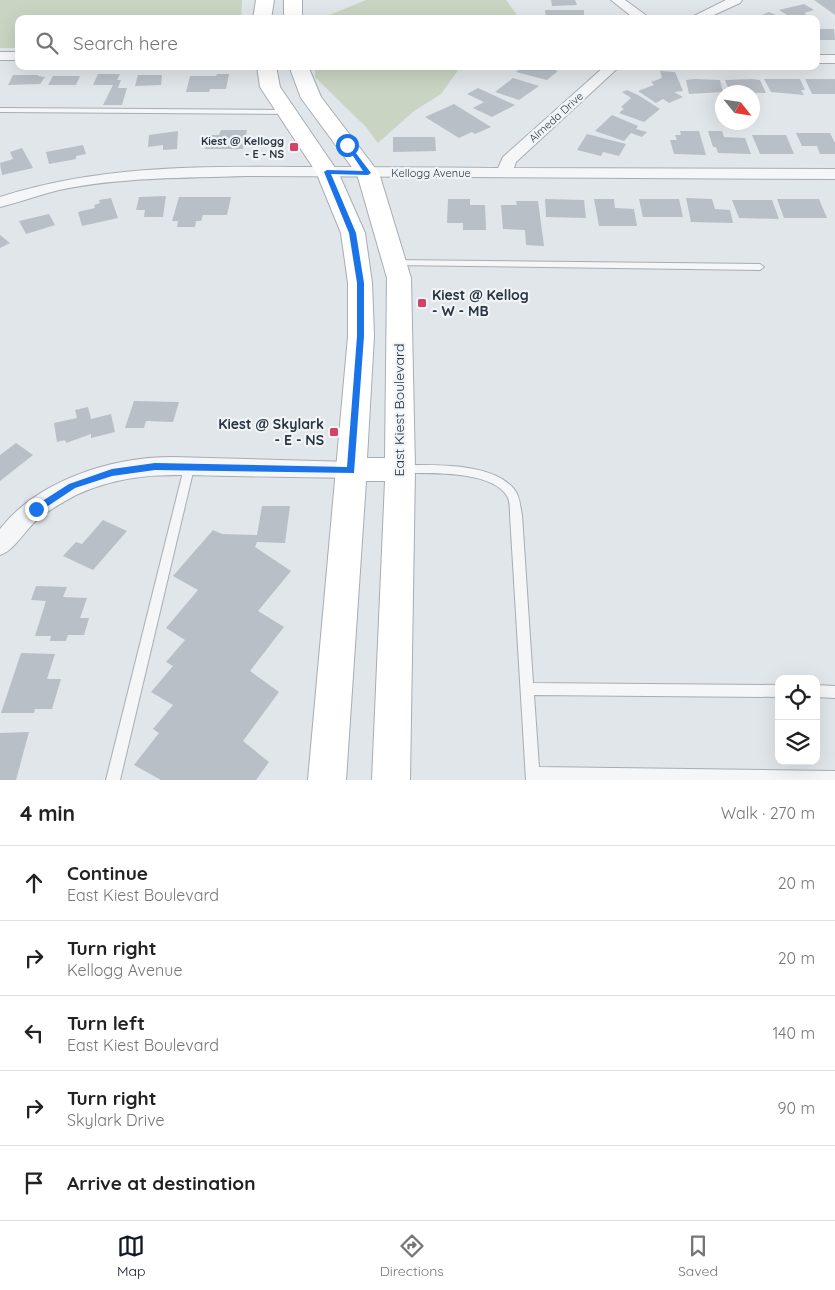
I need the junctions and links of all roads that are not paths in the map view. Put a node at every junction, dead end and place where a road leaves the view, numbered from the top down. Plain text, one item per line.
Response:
1 (265, 0) edge
2 (293, 0) edge
3 (617, 0) edge
4 (736, 0) edge
5 (263, 15) edge
6 (293, 15) edge
7 (639, 15) edge
8 (703, 15) edge
9 (0, 56) edge
10 (15, 56) edge
11 (820, 58) edge
12 (835, 59) edge
13 (267, 70) edge
14 (300, 70) edge
15 (609, 70) edge
16 (0, 110) edge
17 (286, 112) junction
18 (327, 172) junction
19 (504, 172) junction
20 (368, 173) junction
21 (835, 174) edge
22 (0, 202) edge
23 (395, 263) junction
24 (760, 267) dead end
25 (189, 468) junction
26 (400, 469) junction
27 (351, 470) junction
28 (0, 546) edge
29 (528, 689) junction
30 (775, 691) edge
31 (820, 691) edge
32 (835, 692) edge
33 (533, 777) edge
34 (835, 778) edge
35 (113, 780) edge
36 (327, 780) edge
37 (391, 780) edge

1 - 5 main road
2 - 6 main road
3 - 7 street
4 - 8 street
9 - 10 street
11 - 12 street
13 - 17 main road
14 - 20 main road, East Kiest Boulevard
15 - 19 street, Almeda Drive
16 - 17 lane
17 - 18 main road
18 - 20 street, Kellogg Avenue
18 - 22 street, Kellogg Avenue
18 - 27 main road
19 - 20 street, Kellogg Avenue
19 - 21 street, Kellogg Avenue
20 - 23 main road, East Kiest Boulevard
23 - 24 lane
23 - 26 main road, East Kiest Boulevard
25 - 27 street
25 - 28 street
25 - 35 lane
26 - 27 main road
26 - 29 lane
26 - 37 main road, East Kiest Boulevard
27 - 36 main road
29 - 30 lane
29 - 33 lane
31 - 32 lane
33 - 34 lane

